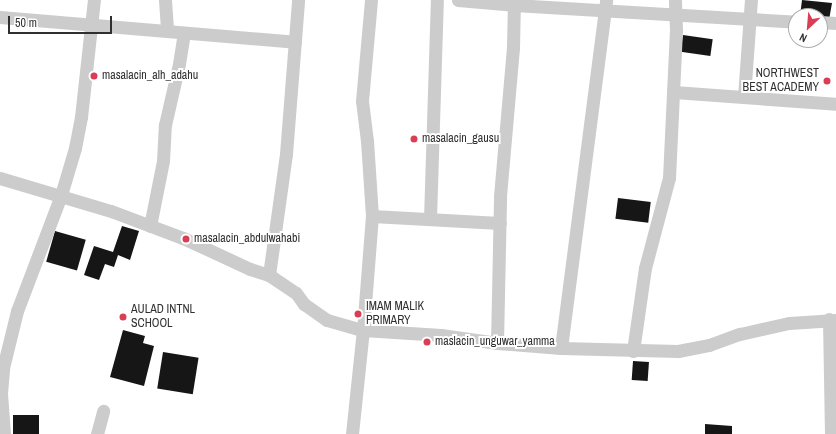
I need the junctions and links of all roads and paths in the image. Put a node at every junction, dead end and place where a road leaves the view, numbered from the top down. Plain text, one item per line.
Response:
1 (94, 0) edge
2 (165, 0) edge
3 (298, 0) edge
4 (371, 0) edge
5 (437, 0) edge
6 (458, 0) edge
7 (675, 0) edge
8 (750, 0) edge
9 (514, 3) edge
10 (605, 5) edge
11 (676, 14) junction
12 (0, 17) edge
13 (749, 20) junction
14 (788, 22) edge
15 (91, 25) junction
16 (167, 31) junction
17 (184, 33) junction
18 (295, 42) junction
19 (674, 92) junction
20 (744, 97) junction
21 (836, 104) edge
22 (0, 178) edge
23 (61, 195) junction
24 (372, 216) junction
25 (430, 219) junction
26 (500, 223) junction
27 (150, 226) junction
28 (269, 275) junction
29 (832, 320) edge
30 (363, 330) junction
31 (497, 343) junction
32 (561, 348) junction
33 (633, 351) junction
34 (2, 368) edge
35 (102, 411) dead end
36 (4, 434) edge
37 (97, 434) edge
38 (352, 434) edge
39 (831, 434) edge

1 - 15 street
2 - 16 street
3 - 18 street
4 - 24 street
5 - 25 street
6 - 9 street
7 - 11 street
8 - 13 street
9 - 10 street
9 - 26 street
10 - 11 street
10 - 32 street
11 - 13 street
11 - 19 street
12 - 15 street
13 - 14 street
13 - 20 street
15 - 16 street
15 - 23 street
16 - 17 street
17 - 18 street
17 - 27 street
18 - 28 street
19 - 20 street
19 - 33 street
20 - 21 street
22 - 23 street
23 - 27 street
23 - 34 street
24 - 25 street
24 - 30 street
25 - 26 street
26 - 31 street
27 - 28 street
28 - 30 street
29 - 33 street
29 - 39 street
30 - 31 street
30 - 38 street
31 - 32 street
32 - 33 street
34 - 36 street
35 - 37 street

